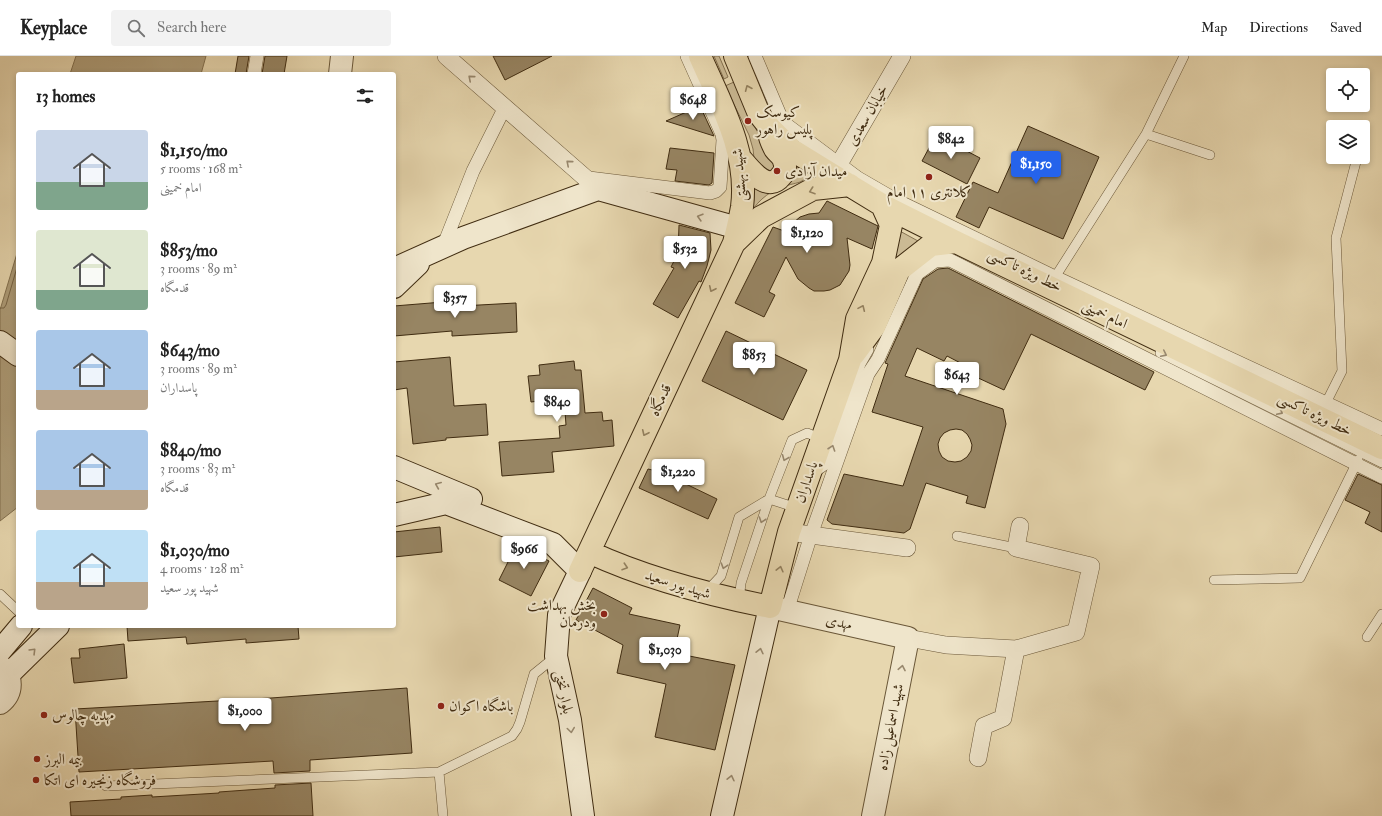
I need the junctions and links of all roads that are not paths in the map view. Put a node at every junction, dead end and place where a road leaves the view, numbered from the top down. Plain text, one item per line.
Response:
1 (257, 56) edge
2 (342, 56) edge
3 (446, 56) edge
4 (687, 56) edge
5 (700, 56) edge
6 (735, 56) edge
7 (754, 56) edge
8 (902, 56) edge
9 (1184, 56) edge
10 (254, 72) edge
11 (340, 72) edge
12 (505, 107) junction
13 (759, 114) junction
14 (1146, 134) junction
15 (1210, 155) dead end
16 (740, 158) junction
17 (1355, 164) edge
18 (835, 169) junction
19 (592, 183) junction
20 (850, 185) junction
21 (882, 205) junction
22 (736, 235) junction
23 (956, 242) junction
24 (436, 250) junction
25 (396, 268) edge
26 (1004, 275) dead end
27 (1052, 282) junction
28 (396, 285) edge
29 (0, 342) edge
30 (1154, 350) dead end
31 (16, 354) edge
32 (850, 360) junction
33 (1322, 410) junction
34 (820, 443) junction
35 (1370, 447) edge
36 (1382, 463) edge
37 (396, 468) edge
38 (808, 477) junction
39 (1382, 477) edge
40 (769, 499) junction
41 (797, 508) junction
42 (396, 515) edge
43 (1020, 526) dead end
44 (789, 532) junction
45 (811, 535) junction
46 (957, 536) dead end
47 (907, 548) dead end
48 (1016, 548) junction
49 (584, 562) junction
50 (1214, 580) dead end
51 (705, 593) junction
52 (0, 594) edge
53 (739, 601) junction
54 (16, 609) edge
55 (778, 609) junction
56 (1382, 614) edge
57 (19, 628) edge
58 (56, 628) edge
59 (1367, 637) dead end
60 (908, 638) junction
61 (1016, 649) junction
62 (0, 651) edge
63 (556, 656) junction
64 (4, 670) edge
65 (0, 704) edge
66 (978, 758) dead end
67 (439, 772) junction
68 (106, 786) dead end
69 (443, 816) edge
70 (583, 816) edge
71 (722, 816) edge
72 (873, 816) edge

1 - 10 street
2 - 11 main road
12 -> 3 street
4 - 19 street
5 - 16 main road, شهید بهشتی
13 -> 6 main road
7 - 18 street
8 - 18 street, خیابان سعدی
9 - 14 lane
19 -> 12 street
12 - 24 street
13 - 16 main road
13 - 18 main road
14 - 15 lane
14 - 27 lane
16 - 22 main road, شهید بهشتی
17 - 33 lane
18 - 20 main road, امام خمینی
18 - 27 street
22 -> 19 main road
19 - 24 main road
20 - 21 main road, امام خمینی
20 -> 22 main road
21 - 23 main road, امام خمینی
32 -> 21 main road
22 -> 49 main road, قدمگاه
23 - 27 main road, امام خمینی
23 - 32 main road
24 - 25 main road
24 - 28 main road
38 -> 26 lane, خط ویژه تاکسی
27 - 33 main road, امام خمینی
29 - 31 main road
30 -> 35 lane, خط ویژه تاکسی
32 - 34 main road, پاسداران
33 - 35 main road, امام خمینی
34 - 38 main road, پاسداران
34 -> 40 lane
35 - 36 lane, خط ویژه تاکسی
35 - 39 street
35 - 45 street
35 - 50 lane
49 -> 37 main road
38 - 41 main road, پاسداران
40 - 41 lane
40 -> 51 lane
40 -> 53 lane
41 - 44 main road, پاسداران
42 - 49 main road
43 - 48 street
44 - 45 street
55 -> 44 main road, پاسداران
45 - 47 street
45 - 55 street
46 - 48 lane
48 - 61 street
49 -> 51 main road, شهید پور سعید
49 - 63 main road, بلوار تختی
51 - 53 main road, شهید پور سعید
52 - 54 lane
53 - 55 main road, شهید پور سعید
55 - 60 main road, مهدی
71 -> 55 main road
56 - 59 lane
57 - 62 main road
64 -> 58 main road
60 - 61 street
72 -> 60 main road, شهید اسماعیل زاده
61 - 66 street
63 - 67 lane
63 -> 70 main road, بلوار تختی
64 - 65 main road
67 - 68 lane
67 - 69 lane

